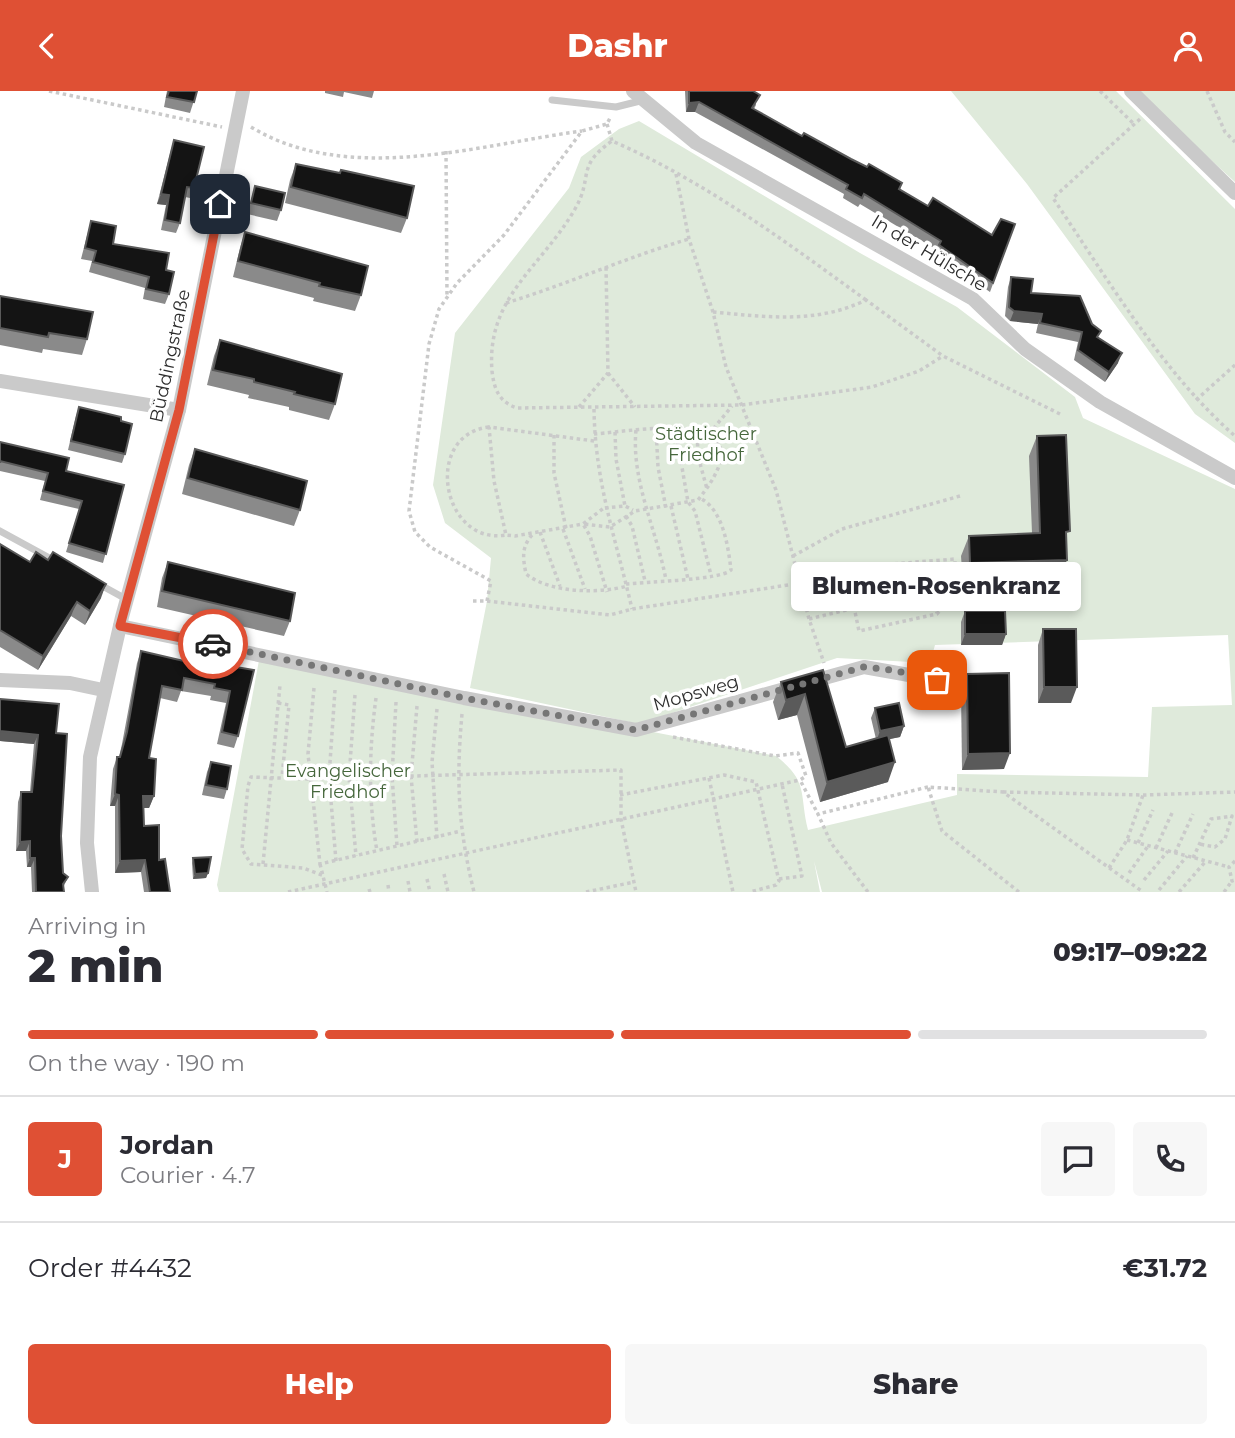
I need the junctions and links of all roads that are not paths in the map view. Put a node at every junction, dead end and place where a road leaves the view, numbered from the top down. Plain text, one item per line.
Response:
1 (243, 91) edge
2 (1131, 91) edge
3 (639, 95) edge
4 (552, 100) dead end
5 (1235, 193) edge
6 (0, 381) edge
7 (179, 410) junction
8 (1235, 478) edge
9 (0, 531) edge
10 (69, 569) edge
11 (92, 581) edge
12 (127, 600) junction
13 (120, 626) junction
14 (0, 680) edge
15 (937, 680) dead end
16 (103, 689) junction
17 (92, 892) edge

1 - 7 street, Büddingstraße
2 - 5 street
3 - 4 lane
3 - 8 street, In der Hülsche
6 - 7 street
7 - 12 street, Büddingstraße
9 - 10 lane
11 - 12 lane
12 - 13 street, Büddingstraße
13 - 15 street, Mopsweg
13 - 16 street, Büddingstraße
14 - 16 street
16 - 17 street, Büddingstraße

